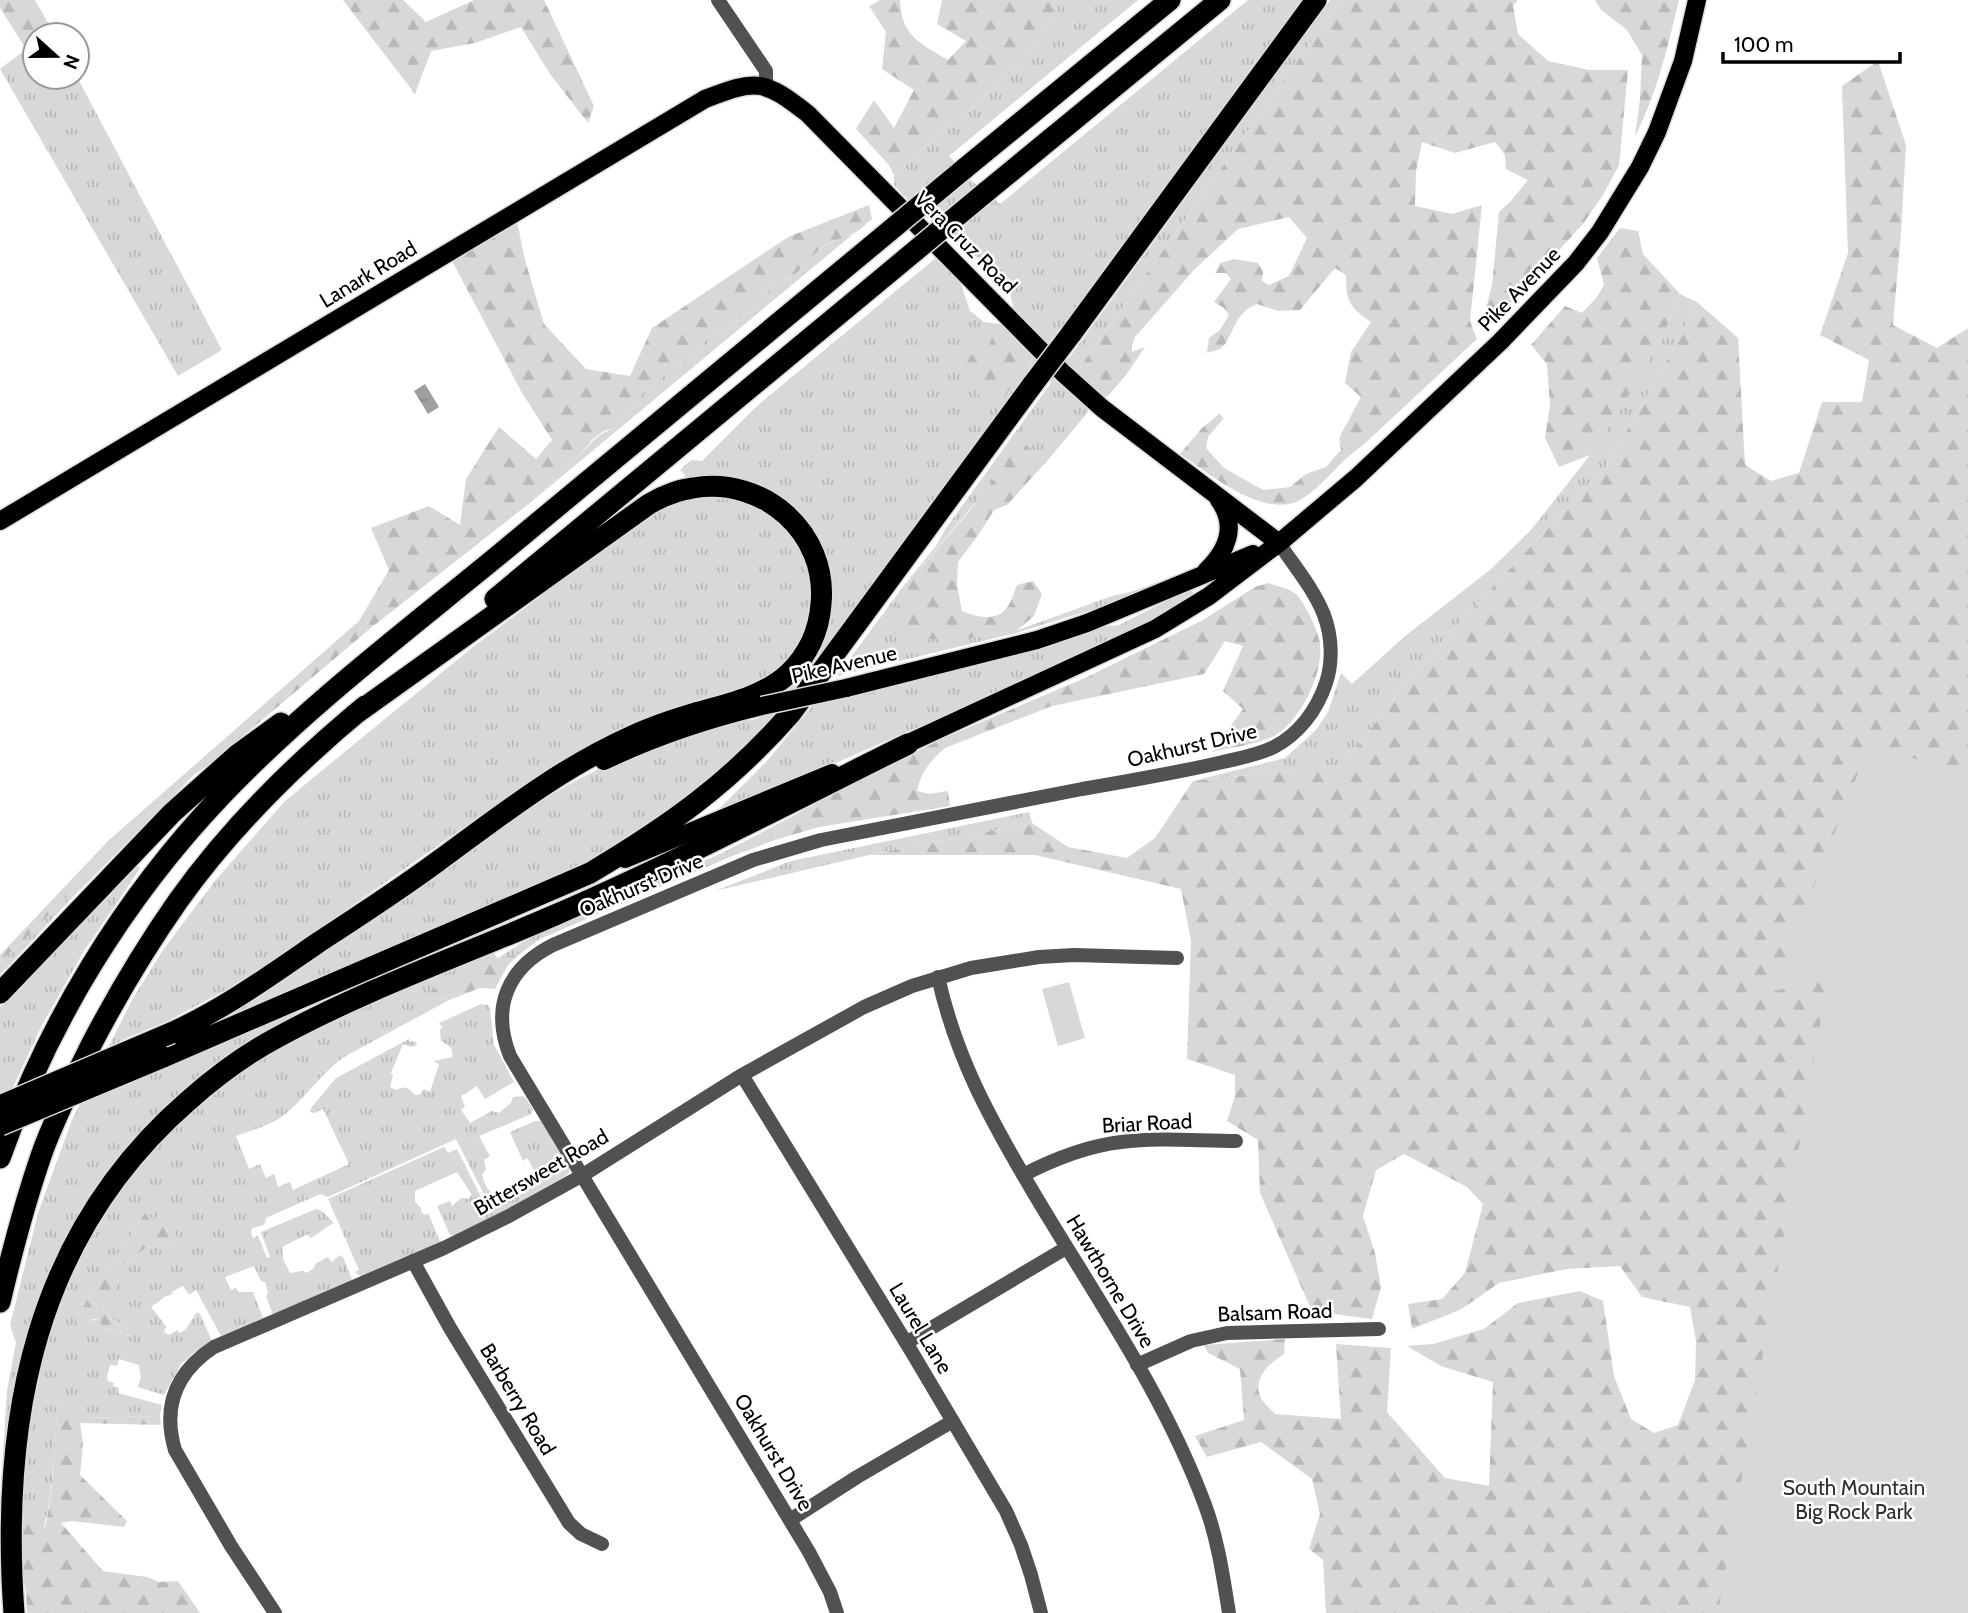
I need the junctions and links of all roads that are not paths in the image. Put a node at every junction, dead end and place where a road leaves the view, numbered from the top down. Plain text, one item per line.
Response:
1 (718, 0) edge
2 (1170, 0) edge
3 (1220, 0) edge
4 (1316, 0) edge
5 (1697, 0) edge
6 (766, 86) junction
7 (1212, 492) junction
8 (0, 521) edge
9 (1279, 543) junction
10 (1200, 577) junction
11 (379, 653) junction
12 (354, 715) junction
13 (908, 744) junction
14 (436, 863) junction
15 (590, 873) junction
16 (1177, 958) dead end
17 (938, 977) junction
18 (0, 993) edge
19 (742, 1075) junction
20 (0, 1106) edge
21 (0, 1125) edge
22 (1236, 1141) dead end
23 (0, 1158) edge
24 (583, 1175) junction
25 (1023, 1175) junction
26 (1066, 1248) junction
27 (413, 1261) junction
28 (0, 1301) edge
29 (1379, 1329) dead end
30 (906, 1343) junction
31 (1137, 1365) junction
32 (953, 1421) junction
33 (790, 1520) junction
34 (602, 1544) dead end
35 (14, 1613) edge
36 (275, 1613) edge
37 (837, 1613) edge
38 (1041, 1613) edge
39 (1229, 1613) edge

1 - 6 street
2 - 11 highway, bridge
3 - 12 highway, bridge
4 - 15 highway, bridge
5 - 9 main road, Pike Avenue
6 - 7 main road, Vera Cruz Road
6 - 8 main road, Lanark Road
7 - 9 main road
7 - 10 main road
9 - 10 main road, Pike Avenue
9 - 13 main road, Pike Avenue
9 - 24 street, Oakhurst Drive
10 - 14 main road, Pike Avenue, bridge
11 - 18 highway
11 - 23 highway
12 - 14 highway
12 - 28 highway
13 - 15 main road, Pike Avenue
13 - 35 highway
14 - 20 highway, bridge
15 - 21 highway, bridge
16 - 17 street, Bittersweet Road
17 - 19 street, Bittersweet Road
17 - 25 street, Hawthorne Drive
19 - 24 street, Bittersweet Road
19 - 30 street, Laurel Lane
22 - 25 street, Briar Road
24 - 27 street, Bittersweet Road
24 - 33 street, Oakhurst Drive
25 - 26 street, Hawthorne Drive
26 - 30 street
26 - 31 street, Hawthorne Drive
27 - 34 street, Barberry Road
27 - 36 street, Bittersweet Road
29 - 31 street, Balsam Road
30 - 32 street, Laurel Lane
31 - 39 street, Hawthorne Drive
32 - 33 street
32 - 38 street, Laurel Lane
33 - 37 street, Oakhurst Drive

